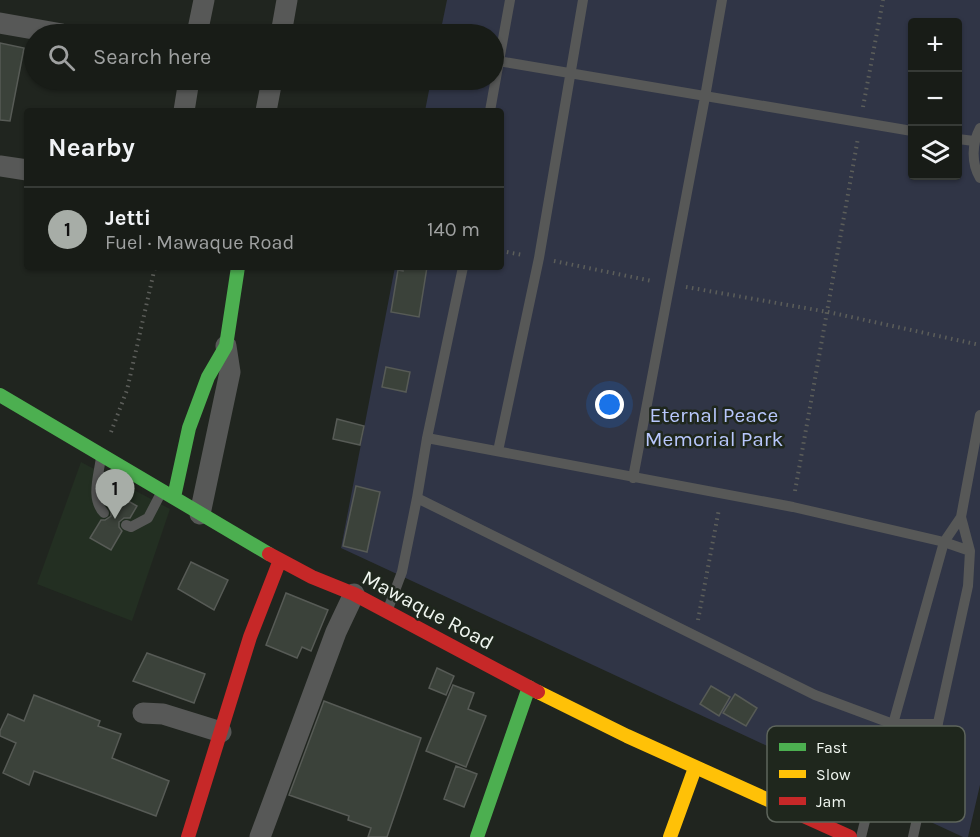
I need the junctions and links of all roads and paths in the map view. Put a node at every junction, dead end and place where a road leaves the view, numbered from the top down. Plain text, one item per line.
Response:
1 (204, 0) edge
2 (288, 0) edge
3 (510, 0) edge
4 (584, 0) edge
5 (722, 0) edge
6 (883, 0) edge
7 (0, 23) edge
8 (199, 24) edge
9 (283, 24) edge
10 (24, 27) edge
11 (504, 30) edge
12 (504, 62) edge
13 (570, 72) junction
14 (187, 90) edge
15 (270, 90) edge
16 (493, 90) edge
17 (705, 97) junction
18 (184, 108) edge
19 (267, 108) edge
20 (490, 108) edge
21 (860, 123) junction
22 (980, 128) edge
23 (908, 130) edge
24 (962, 140) edge
25 (974, 141) junction
26 (0, 166) edge
27 (24, 170) edge
28 (980, 178) edge
29 (504, 252) edge
30 (539, 258) junction
31 (154, 270) edge
32 (238, 270) edge
33 (462, 270) edge
34 (670, 285) junction
35 (828, 312) junction
36 (980, 345) edge
37 (226, 346) junction
38 (0, 395) edge
39 (980, 415) edge
40 (427, 438) junction
41 (498, 451) junction
42 (101, 454) junction
43 (633, 478) junction
44 (168, 494) junction
45 (722, 494) junction
46 (417, 498) junction
47 (793, 507) junction
48 (104, 513) dead end
49 (200, 514) junction
50 (961, 517) junction
51 (126, 525) dead end
52 (944, 542) junction
53 (970, 551) junction
54 (280, 560) junction
55 (354, 594) junction
56 (388, 611) junction
57 (696, 635) junction
58 (529, 687) junction
59 (143, 713) dead end
60 (893, 724) junction
61 (938, 724) joint
62 (221, 732) junction
63 (694, 768) junction
64 (767, 802) edge
65 (811, 822) edge
66 (865, 822) edge
67 (916, 822) edge
68 (839, 835) edge
69 (188, 837) edge
70 (260, 837) edge
71 (477, 837) edge
72 (670, 837) edge
73 (861, 837) edge
74 (913, 837) edge

1 - 8 street
2 - 9 street
3 - 11 lane
4 - 13 lane
5 - 17 lane
6 - 21 path
7 - 10 street
12 - 13 lane
13 - 17 lane
13 - 30 lane
14 - 18 street
15 - 19 street
16 - 20 lane
17 - 21 lane
17 - 34 lane
21 - 23 lane
21 - 35 path
22 - 25 lane
24 - 25 lane
25 - 28 lane
26 - 27 street
29 - 30 path
30 - 34 path
30 - 41 lane
31 - 42 path
32 - 37 main road
33 - 40 lane
34 - 35 path
34 - 43 lane
35 - 36 path
35 - 47 path
37 - 44 main road
37 - 49 street
38 - 42 main road, Mawaque Road
39 - 50 lane
40 - 41 lane
40 - 46 lane
41 - 43 lane
42 - 44 main road, Mawaque Road
42 - 48 lane
43 - 45 lane
44 - 49 main road, Mawaque Road
44 - 51 lane
45 - 47 lane
45 - 57 path
46 - 56 lane
46 - 57 lane
47 - 52 lane
49 - 54 main road, Mawaque Road
50 - 52 lane
50 - 53 lane
52 - 53 lane
52 - 60 lane
53 - 61 lane
54 - 55 main road, Mawaque Road
54 - 62 main road
55 - 56 main road, Mawaque Road
55 - 70 street
56 - 58 main road, Mawaque Road
57 - 60 lane
58 - 63 main road, Mawaque Road
58 - 71 main road
59 - 62 street
60 - 61 lane
62 - 69 main road
63 - 64 main road, Mawaque Road
63 - 72 main road
65 - 68 main road, Mawaque Road
66 - 73 lane
67 - 74 lane

